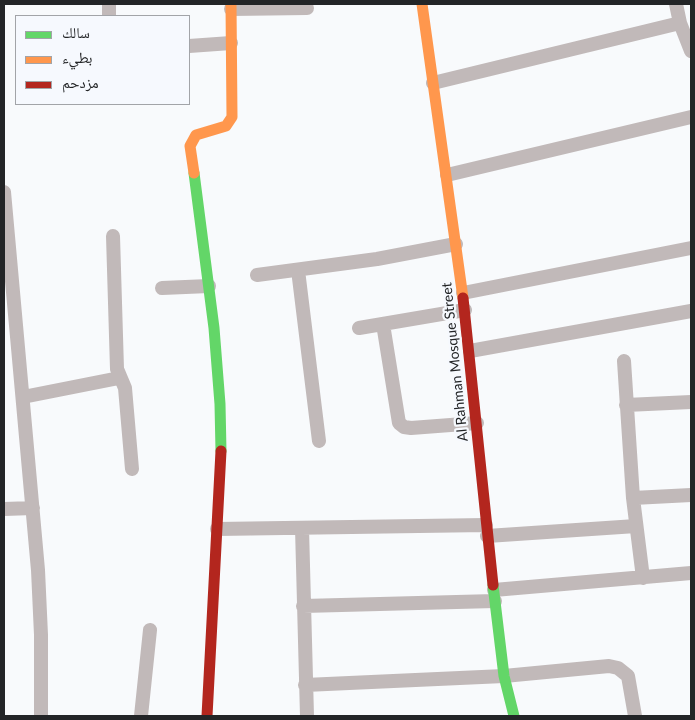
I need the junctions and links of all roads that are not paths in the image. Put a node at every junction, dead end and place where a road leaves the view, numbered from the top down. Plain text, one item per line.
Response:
1 (422, 4) edge
2 (676, 4) edge
3 (231, 6) edge
4 (307, 8) dead end
5 (680, 23) junction
6 (231, 43) junction
7 (190, 46) edge
8 (691, 51) edge
9 (433, 82) junction
10 (691, 117) edge
11 (447, 175) junction
12 (4, 192) edge
13 (113, 236) dead end
14 (456, 244) junction
15 (691, 248) edge
16 (298, 270) junction
17 (256, 275) dead end
18 (209, 286) junction
19 (162, 288) dead end
20 (463, 293) junction
21 (465, 310) junction
22 (691, 310) edge
23 (383, 324) junction
24 (359, 328) dead end
25 (470, 351) junction
26 (624, 361) dead end
27 (120, 378) junction
28 (24, 397) junction
29 (691, 402) edge
30 (626, 404) junction
31 (477, 423) junction
32 (319, 441) dead end
33 (132, 469) dead end
34 (691, 495) edge
35 (633, 498) junction
36 (33, 508) junction
37 (4, 510) edge
38 (636, 526) junction
39 (302, 528) junction
40 (217, 529) junction
41 (487, 531) junction
42 (691, 573) edge
43 (643, 578) junction
44 (495, 595) junction
45 (303, 606) junction
46 (150, 630) dead end
47 (504, 676) junction
48 (305, 685) junction
49 (41, 716) edge
50 (141, 716) edge
51 (207, 716) edge
52 (307, 716) edge
53 (514, 716) edge
54 (635, 716) edge

1 - 9 street, Al Rahman Mosque Street
2 - 5 street
3 - 4 street
3 - 6 street
5 - 8 street
5 - 9 street
6 - 7 street
6 - 18 street
9 - 11 street, Al Rahman Mosque Street
10 - 11 street
11 - 14 street, Al Rahman Mosque Street
12 - 28 street
13 - 27 street
14 - 16 street
14 - 20 street, Al Rahman Mosque Street
15 - 20 street
16 - 17 street
16 - 32 street
18 - 19 street
18 - 40 street
20 - 21 street, Al Rahman Mosque Street
21 - 23 street
21 - 25 street, Al Rahman Mosque Street
22 - 25 street
23 - 24 street
23 - 31 street
25 - 31 street, Al Rahman Mosque Street
26 - 30 street
27 - 28 street
27 - 33 street
28 - 36 street
29 - 30 street
30 - 35 street
31 - 41 street, Al Rahman Mosque Street
34 - 35 street
35 - 38 street
36 - 37 street
36 - 49 street
38 - 41 street
38 - 43 street
39 - 40 street
39 - 41 street
39 - 45 street
40 - 51 street
41 - 44 street, Al Rahman Mosque Street
42 - 43 street
43 - 44 street
44 - 45 street
44 - 47 street, Al Rahman Mosque Street
45 - 48 street
46 - 50 street
47 - 48 street
47 - 53 street, Al Rahman Mosque Street
47 - 54 street
48 - 52 street

